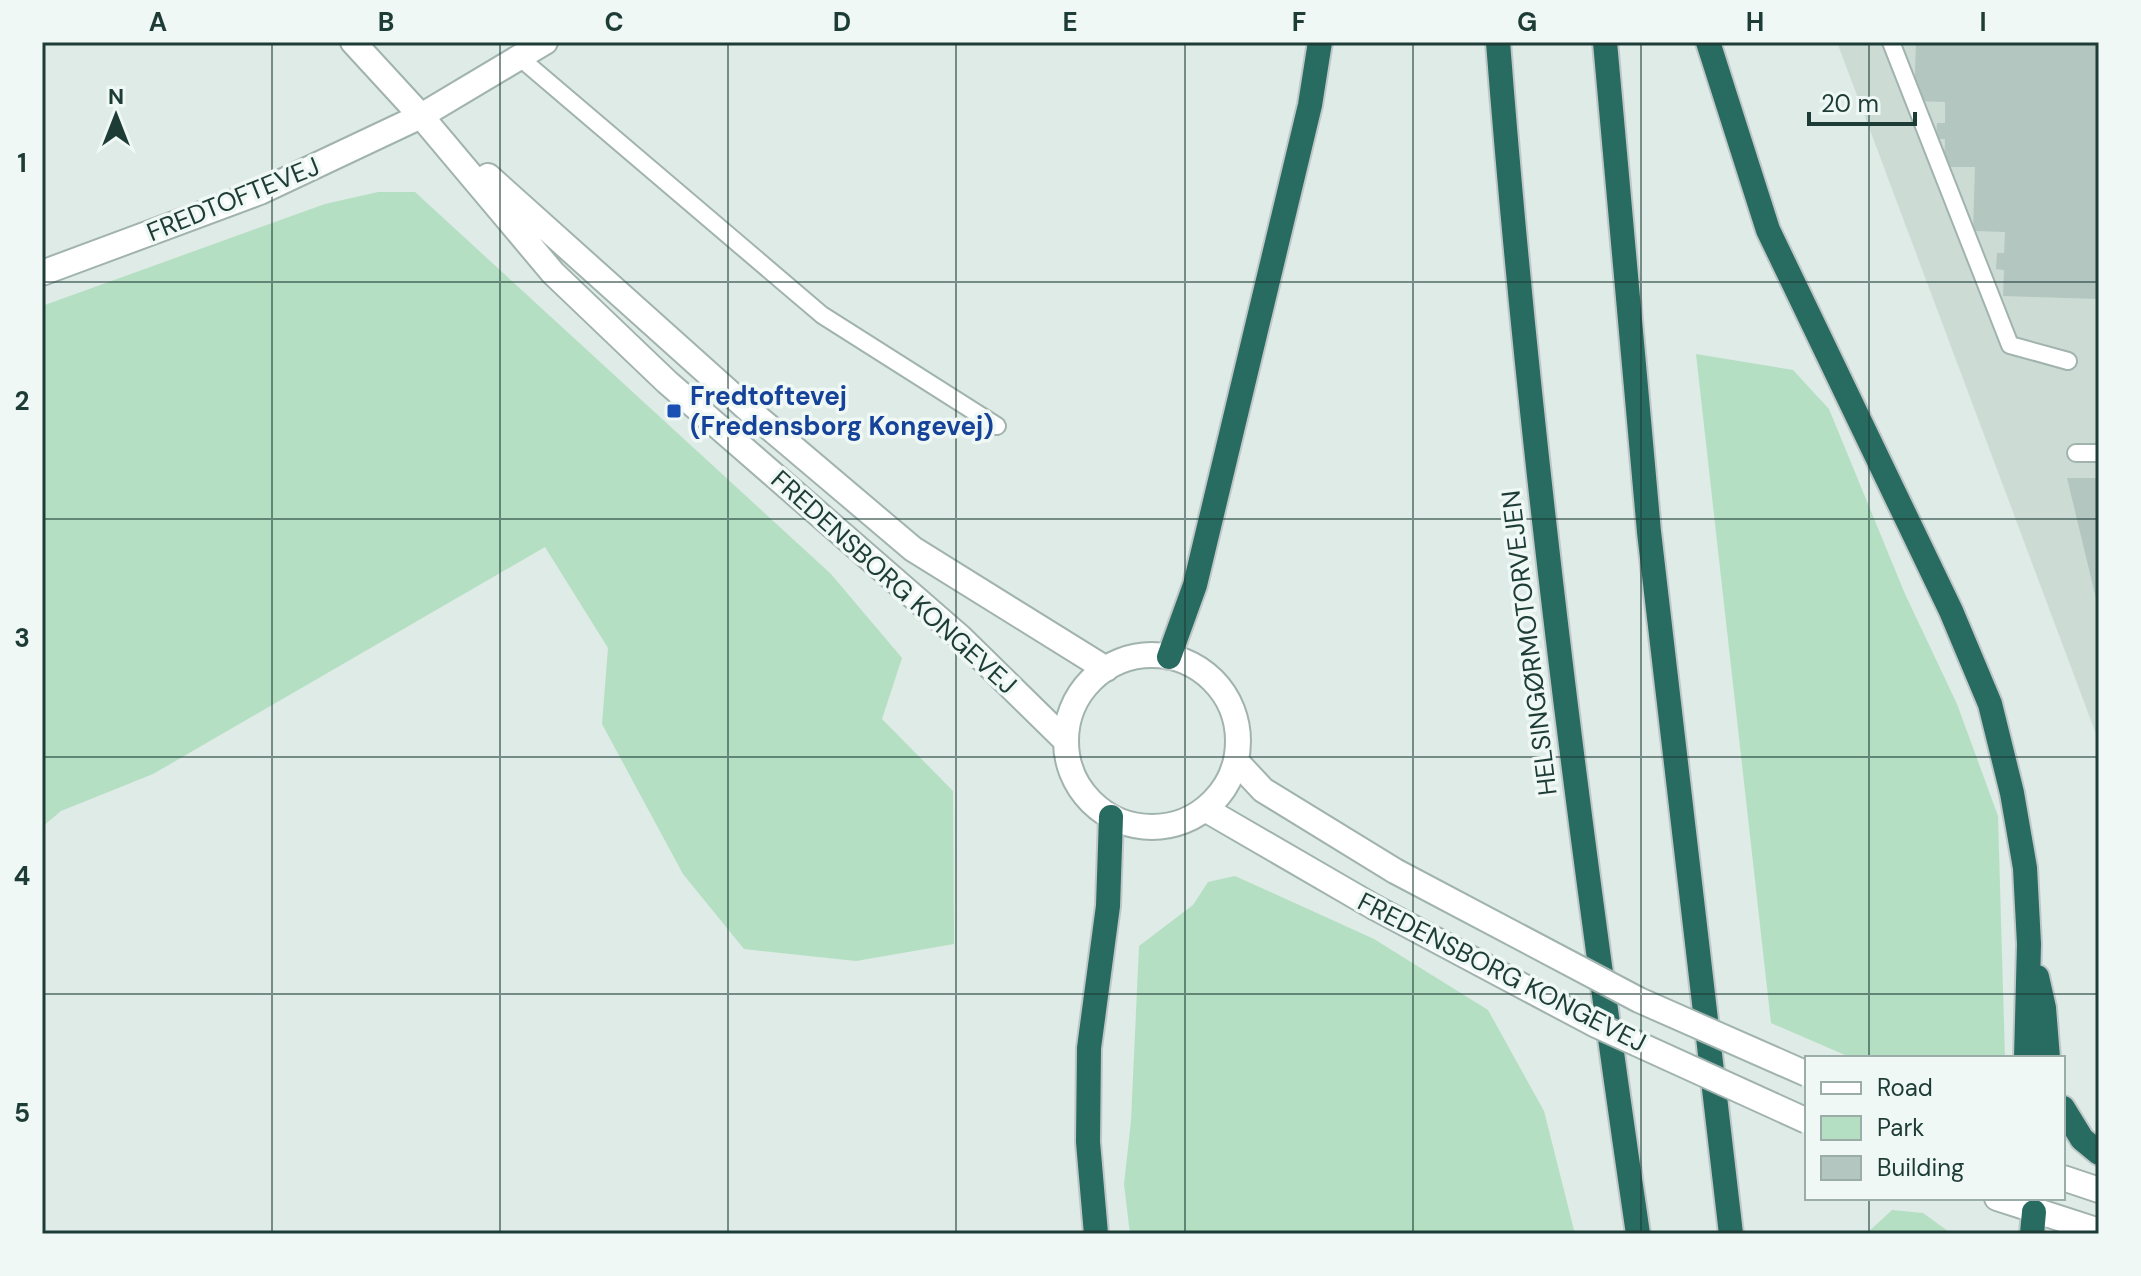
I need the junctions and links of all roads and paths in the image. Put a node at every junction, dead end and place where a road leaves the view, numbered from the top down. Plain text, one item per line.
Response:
1 (353, 42) edge
2 (545, 42) edge
3 (1320, 42) edge
4 (1498, 42) edge
5 (1605, 42) edge
6 (1708, 42) edge
7 (1891, 42) edge
8 (519, 57) junction
9 (421, 116) junction
10 (42, 273) edge
11 (2068, 361) dead end
12 (997, 426) dead end
13 (2076, 453) dead end
14 (2099, 453) edge
15 (1169, 657) junction
16 (1106, 669) junction
17 (1066, 741) junction
18 (1236, 761) junction
19 (1205, 809) junction
20 (1111, 817) junction
21 (2029, 944) junction
22 (2026, 1056) edge
23 (2048, 1056) edge
24 (1805, 1073) edge
25 (2065, 1111) edge
26 (1805, 1120) edge
27 (2099, 1153) edge
28 (2065, 1179) edge
29 (2099, 1190) edge
30 (2001, 1200) edge
31 (2032, 1215) edge
32 (2099, 1231) edge
33 (1096, 1234) edge
34 (1638, 1234) edge
35 (1731, 1234) edge

1 - 9 street, FREDENSBORG KONGEVEJ
2 - 8 street, FREDTOFTEVEJ
3 - 15 highway
4 - 34 highway, HELSINGØRMOTORVEJEN
5 - 35 highway
6 - 21 highway
7 - 11 lane
8 - 9 street, FREDTOFTEVEJ
8 - 12 lane
9 - 10 street, FREDTOFTEVEJ
9 - 16 street, FREDENSBORG KONGEVEJ
9 - 17 street, FREDENSBORG KONGEVEJ
13 - 14 lane
15 - 16 street
15 - 18 street
16 - 17 street
17 - 20 street
18 - 19 street
18 - 24 street, FREDENSBORG KONGEVEJ, bridge
19 - 20 street
19 - 26 street, FREDENSBORG KONGEVEJ, bridge
20 - 33 highway
21 - 22 highway
21 - 23 highway
25 - 27 highway
28 - 29 street
30 - 31 street
31 - 32 street

